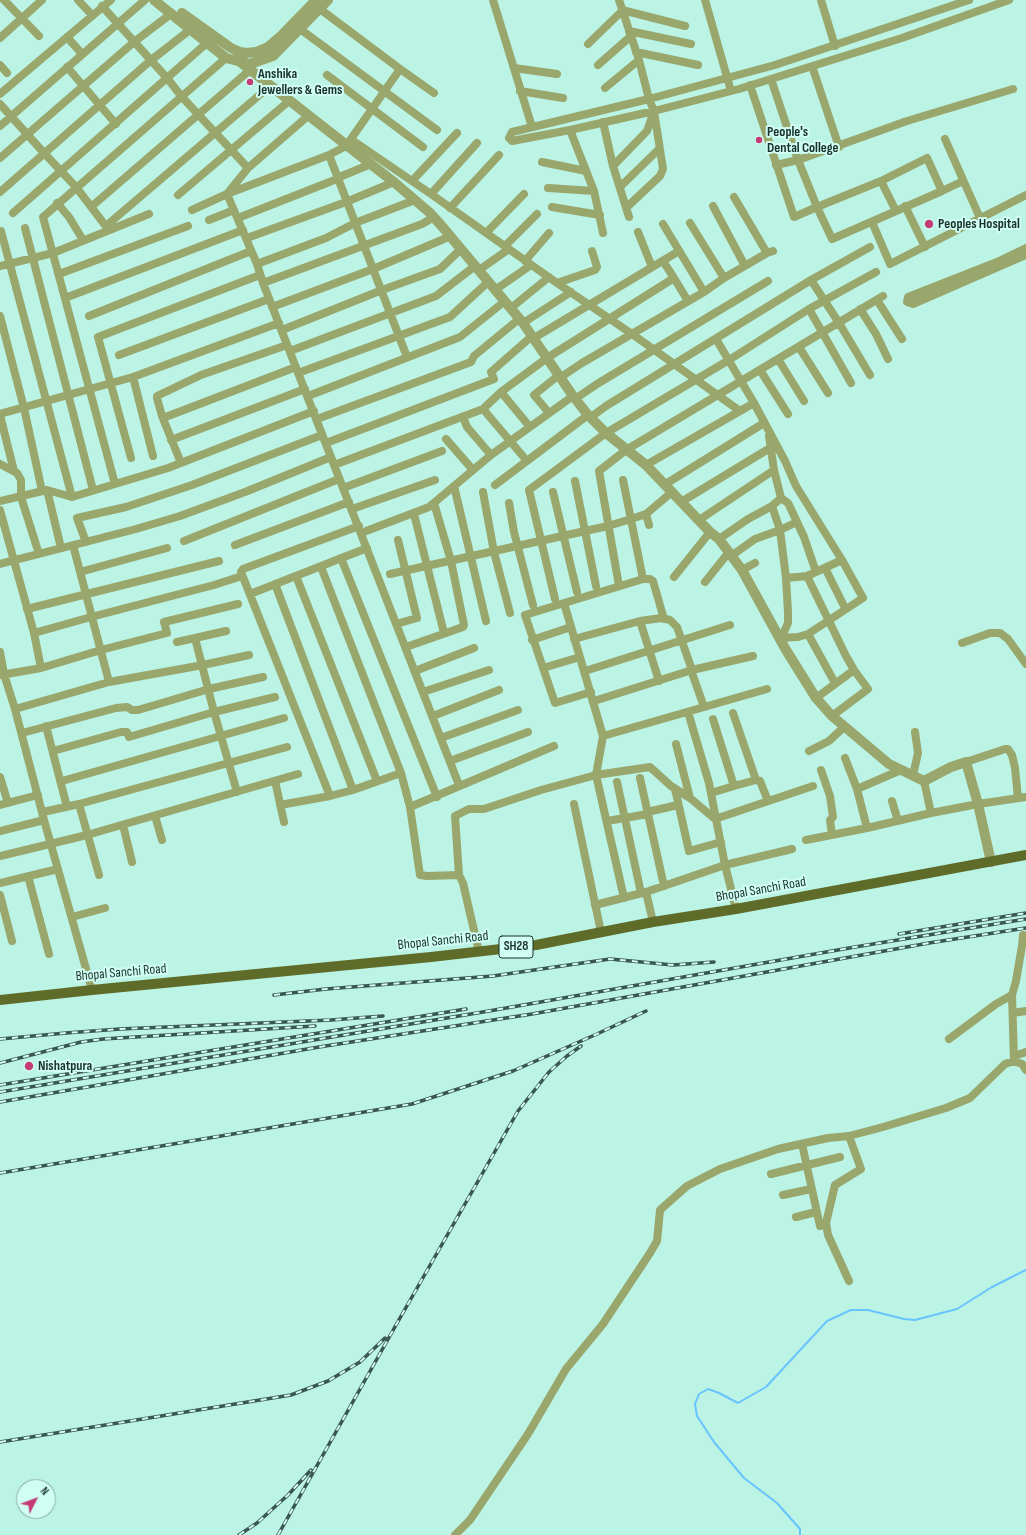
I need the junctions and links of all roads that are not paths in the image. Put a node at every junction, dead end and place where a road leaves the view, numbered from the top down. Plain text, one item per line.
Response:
1 (4, 0) edge
2 (42, 0) edge
3 (78, 0) edge
4 (111, 0) edge
5 (145, 0) edge
6 (154, 0) edge
7 (165, 0) edge
8 (328, 0) edge
9 (492, 0) edge
10 (619, 0) edge
11 (704, 0) edge
12 (821, 0) edge
13 (969, 0) edge
14 (1009, 0) edge
15 (318, 4) edge
16 (102, 6) junction
17 (622, 10) junction
18 (172, 14) junction
19 (92, 15) junction
20 (22, 18) junction
21 (118, 24) junction
22 (685, 26) dead end
23 (300, 28) junction
24 (191, 29) junction
25 (1, 34) edge
26 (630, 34) junction
27 (39, 36) dead end
28 (67, 37) junction
29 (860, 37) junction
30 (134, 42) junction
31 (208, 42) junction
32 (588, 44) dead end
33 (691, 44) dead end
34 (835, 46) junction
35 (864, 50) junction
36 (82, 54) junction
37 (637, 56) junction
38 (226, 58) junction
39 (797, 58) junction
40 (150, 61) junction
41 (239, 61) junction
42 (0, 65) edge
43 (598, 65) dead end
44 (698, 65) dead end
45 (812, 66) junction
46 (67, 67) junction
47 (514, 68) junction
48 (400, 69) junction
49 (250, 70) junction
50 (801, 70) junction
51 (7, 73) dead end
52 (557, 74) dead end
53 (327, 75) dead end
54 (167, 78) junction
55 (727, 79) junction
56 (771, 79) junction
57 (83, 86) junction
58 (270, 86) junction
59 (750, 86) junction
60 (605, 88) dead end
61 (1013, 89) dead end
62 (385, 91) junction
63 (520, 91) junction
64 (731, 91) junction
65 (434, 93) dead end
66 (0, 94) edge
67 (182, 97) junction
68 (563, 98) dead end
69 (649, 99) junction
70 (289, 101) junction
71 (0, 104) edge
72 (100, 104) junction
73 (372, 110) junction
74 (654, 111) junction
75 (198, 114) junction
76 (11, 115) junction
77 (308, 116) junction
78 (603, 122) junction
79 (116, 124) junction
80 (0, 126) edge
81 (532, 127) junction
82 (437, 130) dead end
83 (570, 130) junction
84 (216, 132) junction
85 (457, 133) dead end
86 (28, 135) junction
87 (944, 139) dead end
88 (349, 143) junction
89 (477, 143) dead end
90 (423, 147) dead end
91 (839, 147) junction
92 (660, 149) junction
93 (232, 150) junction
94 (44, 153) junction
95 (499, 154) dead end
96 (329, 156) junction
97 (0, 158) edge
98 (798, 160) junction
99 (542, 162) dead end
100 (371, 164) junction
101 (776, 165) junction
102 (613, 166) junction
103 (248, 168) junction
104 (61, 170) junction
105 (586, 171) junction
106 (337, 178) junction
107 (412, 181) junction
108 (881, 181) junction
109 (963, 181) junction
110 (394, 182) junction
111 (76, 187) junction
112 (620, 187) junction
113 (548, 188) dead end
114 (594, 191) junction
115 (942, 191) junction
116 (0, 192) edge
117 (227, 194) junction
118 (431, 194) junction
119 (524, 194) dead end
120 (178, 195) dead end
121 (1026, 195) edge
122 (734, 197) dead end
123 (415, 200) junction
124 (346, 202) junction
125 (58, 204) junction
126 (91, 206) junction
127 (713, 206) dead end
128 (905, 206) junction
129 (552, 207) dead end
130 (627, 207) junction
131 (817, 207) junction
132 (450, 208) junction
133 (192, 210) dead end
134 (896, 211) junction
135 (13, 213) dead end
136 (149, 214) dead end
137 (236, 214) junction
138 (537, 214) dead end
139 (600, 215) junction
140 (434, 217) junction
141 (629, 217) dead end
142 (980, 218) junction
143 (209, 220) dead end
144 (690, 222) dead end
145 (872, 222) junction
146 (355, 223) junction
147 (663, 224) dead end
148 (188, 226) dead end
149 (25, 228) dead end
150 (107, 228) junction
151 (243, 230) junction
152 (1, 231) dead end
153 (638, 232) dead end
154 (486, 233) junction
155 (549, 233) dead end
156 (603, 233) dead end
157 (451, 236) junction
158 (247, 238) junction
159 (83, 240) junction
160 (363, 246) junction
161 (870, 247) dead end
162 (925, 247) junction
163 (461, 248) junction
164 (507, 248) junction
165 (1026, 248) edge
166 (592, 251) dead end
167 (679, 251) junction
168 (251, 252) junction
169 (53, 253) junction
170 (1026, 255) edge
171 (33, 258) junction
172 (663, 261) junction
173 (10, 263) junction
174 (528, 263) junction
175 (257, 264) junction
176 (0, 266) edge
177 (745, 266) junction
178 (652, 267) junction
179 (477, 268) junction
180 (373, 269) junction
181 (876, 272) dead end
182 (59, 274) junction
183 (260, 275) junction
184 (549, 277) junction
185 (674, 278) junction
186 (724, 278) junction
187 (812, 280) junction
188 (768, 281) dead end
189 (263, 283) junction
190 (557, 283) junction
191 (492, 286) junction
192 (382, 290) junction
193 (571, 292) junction
194 (704, 292) junction
195 (65, 298) junction
196 (825, 300) junction
197 (688, 301) junction
198 (271, 303) junction
199 (508, 304) junction
200 (590, 304) junction
201 (809, 309) junction
202 (860, 309) junction
203 (391, 314) junction
204 (0, 316) edge
205 (90, 316) dead end
206 (610, 318) junction
207 (521, 321) junction
208 (839, 323) junction
209 (280, 326) junction
210 (823, 332) junction
211 (632, 334) junction
212 (399, 336) junction
213 (533, 337) junction
214 (716, 339) junction
215 (902, 339) dead end
216 (799, 347) junction
217 (288, 348) junction
218 (654, 349) junction
219 (119, 355) dead end
220 (407, 357) junction
221 (547, 358) junction
222 (778, 359) junction
223 (888, 359) dead end
224 (729, 360) junction
225 (675, 364) junction
226 (297, 370) junction
227 (760, 370) junction
228 (870, 375) dead end
229 (560, 376) junction
230 (133, 377) junction
231 (695, 380) junction
232 (740, 381) junction
233 (851, 383) dead end
234 (111, 384) junction
235 (89, 389) junction
236 (501, 392) junction
237 (306, 393) junction
238 (828, 393) dead end
239 (68, 395) junction
240 (716, 395) junction
241 (574, 397) junction
242 (46, 401) junction
243 (804, 401) dead end
244 (754, 403) junction
245 (24, 408) junction
246 (483, 410) junction
247 (314, 411) junction
248 (740, 412) junction
249 (549, 413) junction
250 (0, 414) edge
251 (788, 414) dead end
252 (590, 416) junction
253 (464, 417) junction
254 (163, 418) junction
255 (317, 419) junction
256 (764, 423) junction
257 (530, 427) junction
258 (768, 431) junction
259 (606, 433) junction
260 (324, 439) junction
261 (446, 439) dead end
262 (171, 440) junction
263 (511, 441) junction
264 (770, 448) junction
265 (626, 450) junction
266 (442, 451) dead end
267 (491, 455) junction
268 (153, 456) dead end
269 (331, 457) junction
270 (131, 458) dead end
271 (527, 461) junction
272 (181, 463) junction
273 (0, 464) edge
274 (334, 465) junction
275 (646, 465) junction
276 (472, 470) junction
277 (774, 470) junction
278 (14, 471) junction
279 (340, 479) junction
280 (435, 480) dead end
281 (623, 480) dead end
282 (575, 481) dead end
283 (115, 484) junction
284 (495, 485) dead end
285 (664, 485) junction
286 (454, 486) junction
287 (343, 488) junction
288 (45, 490) junction
289 (93, 490) junction
290 (483, 492) dead end
291 (553, 492) dead end
292 (672, 492) junction
293 (21, 497) junction
294 (72, 497) junction
295 (781, 498) junction
296 (0, 501) edge
297 (681, 502) junction
298 (434, 503) junction
299 (509, 503) dead end
300 (351, 506) junction
301 (772, 506) junction
302 (0, 510) edge
303 (414, 514) junction
304 (646, 514) junction
305 (631, 519) junction
306 (699, 520) junction
307 (796, 522) junction
308 (650, 525) dead end
309 (608, 526) junction
310 (360, 529) junction
311 (585, 530) junction
312 (780, 530) junction
313 (710, 532) junction
314 (563, 536) junction
315 (719, 539) junction
316 (398, 540) dead end
317 (184, 541) dead end
318 (540, 541) junction
319 (86, 542) junction
320 (73, 545) junction
321 (234, 545) dead end
322 (517, 545) junction
323 (62, 548) junction
324 (167, 548) dead end
325 (367, 548) junction
326 (494, 552) junction
327 (39, 554) junction
328 (730, 554) junction
329 (471, 557) junction
330 (341, 558) junction
331 (14, 560) junction
332 (842, 560) junction
333 (220, 561) dead end
334 (451, 561) junction
335 (755, 563) dead end
336 (0, 564) edge
337 (427, 566) junction
338 (321, 567) junction
339 (825, 568) junction
340 (742, 570) junction
341 (404, 571) junction
342 (80, 572) junction
343 (816, 572) junction
344 (390, 574) dead end
345 (242, 576) junction
346 (296, 576) junction
347 (674, 576) dead end
348 (807, 576) junction
349 (786, 578) junction
350 (644, 579) junction
351 (705, 582) dead end
352 (275, 584) junction
353 (596, 586) dead end
354 (620, 586) junction
355 (576, 592) dead end
356 (86, 594) junction
357 (250, 594) junction
358 (555, 599) dead end
359 (564, 603) junction
360 (238, 604) dead end
361 (533, 605) dead end
362 (845, 608) junction
363 (27, 609) junction
364 (510, 613) dead end
365 (91, 617) junction
366 (664, 619) junction
367 (828, 620) junction
368 (486, 621) dead end
369 (640, 621) junction
370 (396, 624) junction
371 (730, 625) dead end
372 (571, 628) junction
373 (226, 631) dead end
374 (444, 633) junction
375 (34, 634) junction
376 (808, 634) junction
377 (195, 638) junction
378 (779, 638) junction
379 (574, 639) junction
380 (532, 640) junction
381 (681, 641) junction
382 (177, 642) dead end
383 (962, 643) dead end
384 (406, 647) junction
385 (474, 648) dead end
386 (101, 650) junction
387 (650, 651) junction
388 (0, 653) edge
389 (249, 655) dead end
390 (753, 656) dead end
391 (580, 657) junction
392 (1026, 664) edge
393 (203, 665) junction
394 (41, 668) junction
395 (543, 668) junction
396 (489, 670) dead end
397 (692, 670) junction
398 (854, 670) junction
399 (415, 671) junction
400 (585, 672) junction
401 (2, 675) edge
402 (264, 677) dead end
403 (659, 681) junction
404 (109, 682) junction
405 (836, 682) junction
406 (208, 689) junction
407 (767, 689) dead end
408 (499, 690) dead end
409 (423, 692) junction
410 (591, 692) junction
411 (275, 697) dead end
412 (816, 698) junction
413 (594, 701) junction
414 (704, 707) junction
415 (15, 708) junction
416 (518, 710) dead end
417 (214, 712) junction
418 (688, 712) junction
419 (734, 714) dead end
420 (433, 716) junction
421 (832, 716) junction
422 (284, 718) dead end
423 (713, 719) dead end
424 (46, 726) junction
425 (22, 732) junction
426 (528, 732) dead end
427 (850, 732) junction
428 (915, 732) dead end
429 (603, 736) junction
430 (221, 737) junction
431 (441, 738) junction
432 (676, 744) dead end
433 (554, 746) dead end
434 (287, 747) dead end
435 (53, 751) junction
436 (808, 751) dead end
437 (845, 758) dead end
438 (450, 761) junction
439 (966, 762) junction
440 (229, 764) junction
441 (822, 770) dead end
442 (901, 770) junction
443 (401, 773) junction
444 (298, 774) dead end
445 (596, 775) junction
446 (913, 775) junction
447 (640, 778) dead end
448 (756, 780) junction
449 (62, 781) junction
450 (275, 781) junction
451 (377, 781) junction
452 (924, 781) junction
453 (1, 782) edge
454 (617, 782) dead end
455 (459, 785) junction
456 (734, 786) junction
457 (813, 786) dead end
458 (674, 788) junction
459 (857, 789) junction
460 (353, 790) junction
461 (237, 792) junction
462 (711, 793) junction
463 (38, 795) junction
464 (330, 796) junction
465 (437, 797) junction
466 (690, 798) junction
467 (1022, 798) edge
468 (768, 801) junction
469 (892, 801) dead end
470 (4, 804) edge
471 (79, 804) junction
472 (574, 804) dead end
473 (978, 804) junction
474 (280, 805) junction
475 (678, 806) junction
476 (67, 807) junction
477 (410, 807) junction
478 (647, 813) junction
479 (931, 813) junction
480 (43, 816) junction
481 (155, 816) junction
482 (625, 818) junction
483 (715, 819) junction
484 (607, 821) junction
485 (898, 821) junction
486 (284, 822) dead end
487 (123, 825) junction
488 (867, 828) junction
489 (0, 830) edge
490 (832, 834) junction
491 (87, 835) junction
492 (162, 840) dead end
493 (806, 840) dead end
494 (721, 842) junction
495 (51, 844) junction
496 (792, 849) dead end
497 (1026, 855) edge
498 (0, 856) edge
499 (132, 862) dead end
500 (991, 862) junction
501 (725, 865) junction
502 (58, 869) junction
503 (99, 875) dead end
504 (459, 875) junction
505 (28, 876) junction
506 (0, 883) edge
507 (664, 886) junction
508 (643, 892) junction
509 (0, 895) edge
510 (624, 898) junction
511 (596, 905) junction
512 (105, 908) dead end
513 (736, 909) junction
514 (72, 917) junction
515 (653, 922) junction
516 (601, 932) junction
517 (1023, 935) dead end
518 (12, 941) dead end
519 (1024, 948) edge
520 (479, 952) junction
521 (49, 954) dead end
522 (1026, 980) edge
523 (1016, 981) junction
524 (92, 990) junction
525 (1012, 995) junction
526 (0, 1000) edge
527 (1026, 1010) edge
528 (1013, 1013) junction
529 (949, 1039) dead end
530 (1026, 1052) edge
531 (1014, 1058) junction
532 (1026, 1070) edge
533 (849, 1136) junction
534 (802, 1144) junction
535 (840, 1158) dead end
536 (806, 1166) junction
537 (771, 1174) dead end
538 (811, 1189) junction
539 (783, 1195) dead end
540 (816, 1212) junction
541 (796, 1217) dead end
542 (820, 1226) dead end
543 (849, 1281) dead end
544 (455, 1535) edge

1 - 20 street
2 - 20 street
3 - 19 street
4 - 16 street
5 - 21 street
6 - 18 street
7 - 15 street
8 - 15 street
9 - 47 street
10 - 17 street
11 - 55 street
12 - 34 street
13 - 29 street
14 - 35 street
15 - 23 street
15 - 48 street
16 - 19 street
16 - 21 street
17 - 22 street
17 - 26 street
17 - 32 street
18 - 24 street
18 - 30 street
19 - 28 street
20 - 25 street
20 - 27 street
21 - 30 street
21 - 36 street
23 - 41 street
23 - 62 street
24 - 31 street
24 - 40 street
26 - 33 street
26 - 37 street
26 - 43 street
28 - 36 street
28 - 66 street
29 - 34 street
29 - 35 street
30 - 40 street
30 - 57 street
31 - 38 street
31 - 54 street
34 - 39 street
35 - 45 street
36 - 46 street
37 - 44 street
37 - 60 street
37 - 69 street
38 - 41 street
38 - 67 street
39 - 50 street
39 - 55 street
40 - 54 street
40 - 72 street
41 - 49 street
42 - 51 street
45 - 50 street
45 - 91 street
46 - 57 street
46 - 76 street
47 - 52 street
47 - 63 street
48 - 62 street
48 - 65 street
49 - 58 street
49 - 75 street
50 - 56 street
53 - 73 street
54 - 67 street
54 - 79 street
55 - 64 street
55 - 69 street
56 - 59 street
56 - 98 street
57 - 72 street
57 - 86 street
58 - 70 street
58 - 84 street
59 - 64 street
59 - 101 street
61 - 91 street
62 - 73 street
62 - 82 street
63 - 68 street
63 - 81 street
64 - 74 street
67 - 75 street
67 - 111 street
69 - 74 street
69 - 81 street
70 - 77 street
70 - 93 street
71 - 76 street
72 - 79 street
72 - 94 street
73 - 88 street
73 - 90 street
74 - 78 street
74 - 92 street
74 - 102 street
75 - 84 street
75 - 126 street
76 - 80 street
76 - 86 street
77 - 88 street
77 - 103 street
78 - 83 street
78 - 102 street
79 - 104 street
81 - 83 street
83 - 105 street
84 - 93 street
84 - 150 street
85 - 107 street
86 - 94 street
86 - 97 street
87 - 109 street
88 - 96 street
88 - 100 street
88 - 107 street
89 - 118 street
91 - 98 street
92 - 112 street
92 - 130 street
93 - 103 street
93 - 120 street
94 - 104 street
94 - 116 street
95 - 132 street
96 - 106 street
96 - 117 street
98 - 101 street
98 - 131 street
99 - 105 street
100 - 106 street
100 - 110 street
101 - 131 street
102 - 112 street
103 - 117 street
104 - 111 street
104 - 135 street
105 - 114 street
106 - 124 street
106 - 137 street
107 - 118 street
108 - 115 street
108 - 131 street
108 - 134 street
109 - 115 street
109 - 142 street
110 - 123 street
110 - 124 street
111 - 125 street
111 - 126 street
112 - 130 street
113 - 114 street
114 - 139 street
115 - 128 street
117 - 133 street
117 - 137 street
118 - 132 street
119 - 154 street
121 - 142 street
122 - 177 street
123 - 140 street
123 - 146 street
124 - 146 street
124 - 158 street
125 - 159 street
125 - 169 street
126 - 150 street
127 - 177 street
128 - 134 street
128 - 162 street
129 - 139 street
130 - 141 street
131 - 145 street
132 - 154 street
134 - 145 street
136 - 150 street
137 - 143 street
137 - 151 street
138 - 164 street
139 - 156 street
140 - 157 street
140 - 160 street
142 - 162 street
144 - 186 street
145 - 162 street
146 - 160 street
146 - 175 street
147 - 167 street
148 - 182 street
149 - 171 street
150 - 159 street
151 - 158 street
151 - 195 street
152 - 173 street
153 - 178 street
154 - 164 street
155 - 174 street
157 - 163 street
157 - 180 street
158 - 168 street
159 - 169 street
160 - 180 street
160 - 189 street
161 - 187 street
163 - 179 street
163 - 192 street
164 - 174 street
164 - 179 street
165 - 170 street
166 - 190 street
167 - 172 street
167 - 194 street
168 - 175 street
168 - 205 street
169 - 171 street
169 - 182 street
171 - 173 street
171 - 239 street
172 - 178 street
172 - 185 street
173 - 176 street
173 - 242 street
174 - 184 street
174 - 191 street
175 - 183 street
177 - 186 street
178 - 200 street
179 - 191 street
179 - 203 street
180 - 192 street
180 - 198 street
181 - 196 street
182 - 195 street
183 - 189 street
183 - 234 street
184 - 190 street
184 - 199 street
185 - 197 street
185 - 206 street
186 - 194 street
187 - 196 street
187 - 214 street
188 - 218 street
189 - 198 street
190 - 193 street
191 - 199 street
191 - 212 street
192 - 203 street
192 - 209 street
193 - 200 street
193 - 207 street
194 - 197 street
195 - 235 street
196 - 201 street
196 - 208 street
197 - 211 street
198 - 209 street
198 - 219 street
199 - 207 street
199 - 220 street
200 - 206 street
200 - 213 street
201 - 210 street
201 - 224 street
202 - 208 street
202 - 215 street
202 - 223 street
203 - 212 street
203 - 217 street
204 - 245 street
206 - 211 street
206 - 221 street
207 - 213 street
207 - 255 street
208 - 210 street
208 - 228 street
209 - 217 street
209 - 230 street
210 - 216 street
210 - 233 street
211 - 218 street
211 - 229 street
212 - 220 street
212 - 226 street
213 - 221 street
213 - 260 street
214 - 224 street
214 - 225 street
216 - 222 street
216 - 238 street
217 - 226 street
217 - 254 street
218 - 225 street
218 - 241 street
220 - 237 street
221 - 229 street
221 - 236 street
222 - 227 street
222 - 243 street
224 - 231 street
224 - 232 street
225 - 231 street
225 - 252 street
226 - 237 street
226 - 254 street
227 - 232 street
227 - 251 street
229 - 241 street
229 - 249 street
230 - 234 street
230 - 268 street
231 - 240 street
231 - 259 street
232 - 240 street
232 - 244 street
234 - 235 street
234 - 270 street
235 - 239 street
235 - 283 street
236 - 246 street
236 - 257 street
237 - 247 street
237 - 262 street
239 - 242 street
239 - 289 street
240 - 248 street
240 - 265 street
241 - 249 street
241 - 252 street
242 - 245 street
242 - 294 street
244 - 248 street
244 - 256 street
245 - 250 street
245 - 288 street
246 - 253 street
246 - 263 street
247 - 255 street
247 - 272 street
248 - 275 street
249 - 257 street
250 - 278 street
252 - 259 street
252 - 271 street
253 - 267 street
253 - 274 street
254 - 262 street
255 - 260 street
256 - 258 street
256 - 285 street
257 - 263 street
258 - 264 street
258 - 332 street
259 - 265 street
259 - 318 street
260 - 269 street
260 - 319 street
261 - 276 street
262 - 272 street
263 - 267 street
263 - 271 street
264 - 277 street
264 - 297 street
265 - 275 street
265 - 309 street
266 - 287 street
267 - 276 street
269 - 274 street
269 - 319 street
271 - 284 street
272 - 283 street
273 - 278 street
274 - 279 street
275 - 285 street
276 - 286 street
277 - 295 street
277 - 306 street
278 - 293 street
279 - 287 street
279 - 317 street
280 - 300 street
281 - 305 street
282 - 311 street
283 - 289 street
285 - 292 street
286 - 298 street
286 - 329 street
287 - 300 street
288 - 293 street
288 - 294 street
288 - 323 street
289 - 294 street
290 - 326 street
291 - 314 street
292 - 297 street
292 - 304 street
293 - 296 street
293 - 327 street
295 - 301 street
295 - 307 street
297 - 306 street
298 - 303 street
298 - 334 street
299 - 322 street
300 - 310 street
300 - 321 street
301 - 312 street
301 - 315 street
302 - 331 street
303 - 310 street
303 - 337 street
304 - 305 street
304 - 308 street
305 - 309 street
305 - 350 street
306 - 313 street
307 - 312 street
307 - 343 street
309 - 311 street
309 - 354 street
310 - 325 street
310 - 345 street
311 - 314 street
311 - 353 street
312 - 328 street
312 - 349 street
313 - 315 street
313 - 347 street
314 - 318 street
314 - 355 street
315 - 328 street
316 - 341 street
318 - 322 street
318 - 358 street
319 - 320 street
320 - 323 street
320 - 342 street
322 - 326 street
322 - 361 street
323 - 327 street
324 - 342 street
325 - 330 street
325 - 370 street
326 - 329 street
326 - 364 street
327 - 331 street
328 - 340 street
328 - 351 street
329 - 334 street
329 - 368 street
330 - 338 street
330 - 465 street
331 - 336 street
331 - 363 street
332 - 339 street
332 - 362 street
333 - 356 street
334 - 337 street
334 - 374 street
335 - 340 street
337 - 341 street
337 - 374 street
338 - 346 street
338 - 443 street
339 - 343 street
339 - 362 street
340 - 378 street
341 - 344 street
341 - 370 street
342 - 356 street
343 - 348 street
345 - 357 street
345 - 365 street
346 - 352 street
346 - 451 street
348 - 349 street
348 - 367 street
349 - 378 street
350 - 354 street
350 - 366 street
352 - 357 street
352 - 460 street
354 - 359 street
356 - 363 street
356 - 365 street
357 - 464 street
359 - 372 street
359 - 380 street
360 - 386 street
362 - 367 street
363 - 375 street
365 - 375 street
365 - 386 street
366 - 369 street
366 - 381 street
367 - 376 street
367 - 398 street
369 - 379 street
369 - 387 street
370 - 384 street
371 - 381 street
372 - 379 street
372 - 380 street
373 - 377 street
374 - 384 street
375 - 394 street
376 - 378 street
376 - 405 street
377 - 382 street
377 - 393 street
378 - 412 street
379 - 391 street
380 - 395 street
381 - 387 street
381 - 397 street
383 - 392 street
384 - 399 street
385 - 399 street
386 - 394 street
386 - 404 street
387 - 400 street
387 - 403 street
388 - 401 street
389 - 393 street
390 - 397 street
391 - 395 street
391 - 400 street
393 - 404 street
393 - 406 street
394 - 401 street
395 - 410 street
396 - 409 street
397 - 403 street
397 - 414 street
398 - 405 street
398 - 421 street
399 - 409 street
400 - 410 street
401 - 415 street
402 - 406 street
403 - 413 street
404 - 415 street
405 - 412 street
406 - 417 street
406 - 424 street
407 - 414 street
408 - 420 street
409 - 420 street
410 - 413 street
411 - 417 street
412 - 421 street
413 - 429 street
414 - 418 street
415 - 425 street
416 - 431 street
417 - 430 street
417 - 435 street
418 - 429 street
418 - 462 street
419 - 448 street
420 - 431 street
421 - 427 street
422 - 430 street
423 - 456 street
424 - 425 street
424 - 435 street
425 - 463 street
426 - 438 street
427 - 436 street
427 - 442 street
428 - 446 street
429 - 445 street
430 - 440 street
430 - 449 street
431 - 438 street
432 - 466 street
433 - 455 street
434 - 440 street
435 - 449 street
437 - 459 street
438 - 455 street
439 - 452 street
439 - 467 street
439 - 473 street
440 - 461 street
440 - 471 street
441 - 490 street
442 - 446 street
442 - 459 street
443 - 451 street
443 - 477 street
444 - 450 street
445 - 458 street
445 - 484 street
445 - 504 street
446 - 452 street
447 - 478 street
448 - 456 street
448 - 468 street
449 - 476 street
450 - 461 street
450 - 474 street
451 - 460 street
452 - 479 street
453 - 470 street
454 - 482 street
455 - 465 street
456 - 462 street
457 - 468 street
458 - 466 street
458 - 475 street
459 - 488 street
460 - 464 street
461 - 481 street
462 - 483 street
463 - 470 street
463 - 480 street
464 - 474 street
465 - 477 street
466 - 483 street
467 - 473 street
468 - 483 street
469 - 485 street
471 - 476 street
471 - 491 street
472 - 511 street
473 - 479 street
473 - 500 street
474 - 486 street
475 - 478 street
475 - 494 street
476 - 480 street
477 - 504 street
478 - 482 street
478 - 507 street
479 - 485 street
480 - 489 street
480 - 495 street
481 - 487 street
481 - 492 street
482 - 484 street
482 - 508 street
483 - 494 street
484 - 510 street
485 - 488 street
487 - 491 street
487 - 499 street
488 - 490 street
490 - 493 street
491 - 495 street
491 - 503 street
494 - 501 street
495 - 498 street
495 - 502 street
496 - 501 street
497 - 500 main road, Bhopal Sanchi Road / SH28
500 - 513 main road, Bhopal Sanchi Road / SH28
501 - 507 street
501 - 513 street
502 - 505 street
502 - 514 street
504 - 520 street
505 - 506 street
505 - 521 street
507 - 508 street
508 - 510 street
508 - 515 street
509 - 518 street
510 - 511 street
511 - 516 street
512 - 514 street
513 - 515 main road, Bhopal Sanchi Road / SH28
514 - 524 street
515 - 516 main road, Bhopal Sanchi Road / SH28
516 - 520 main road, Bhopal Sanchi Road / SH28
517 - 519 street
519 - 523 street
520 - 524 main road, Bhopal Sanchi Road / SH28
522 - 523 street
523 - 525 street
524 - 526 main road, Bhopal Sanchi Road / SH28
525 - 528 street
525 - 529 street
527 - 528 street
528 - 531 street
530 - 531 street
531 - 532 street
531 - 533 street
533 - 534 street
533 - 543 street
534 - 536 street
534 - 544 street
535 - 536 street
536 - 537 street
536 - 538 street
538 - 539 street
538 - 540 street
540 - 541 street
540 - 542 street

